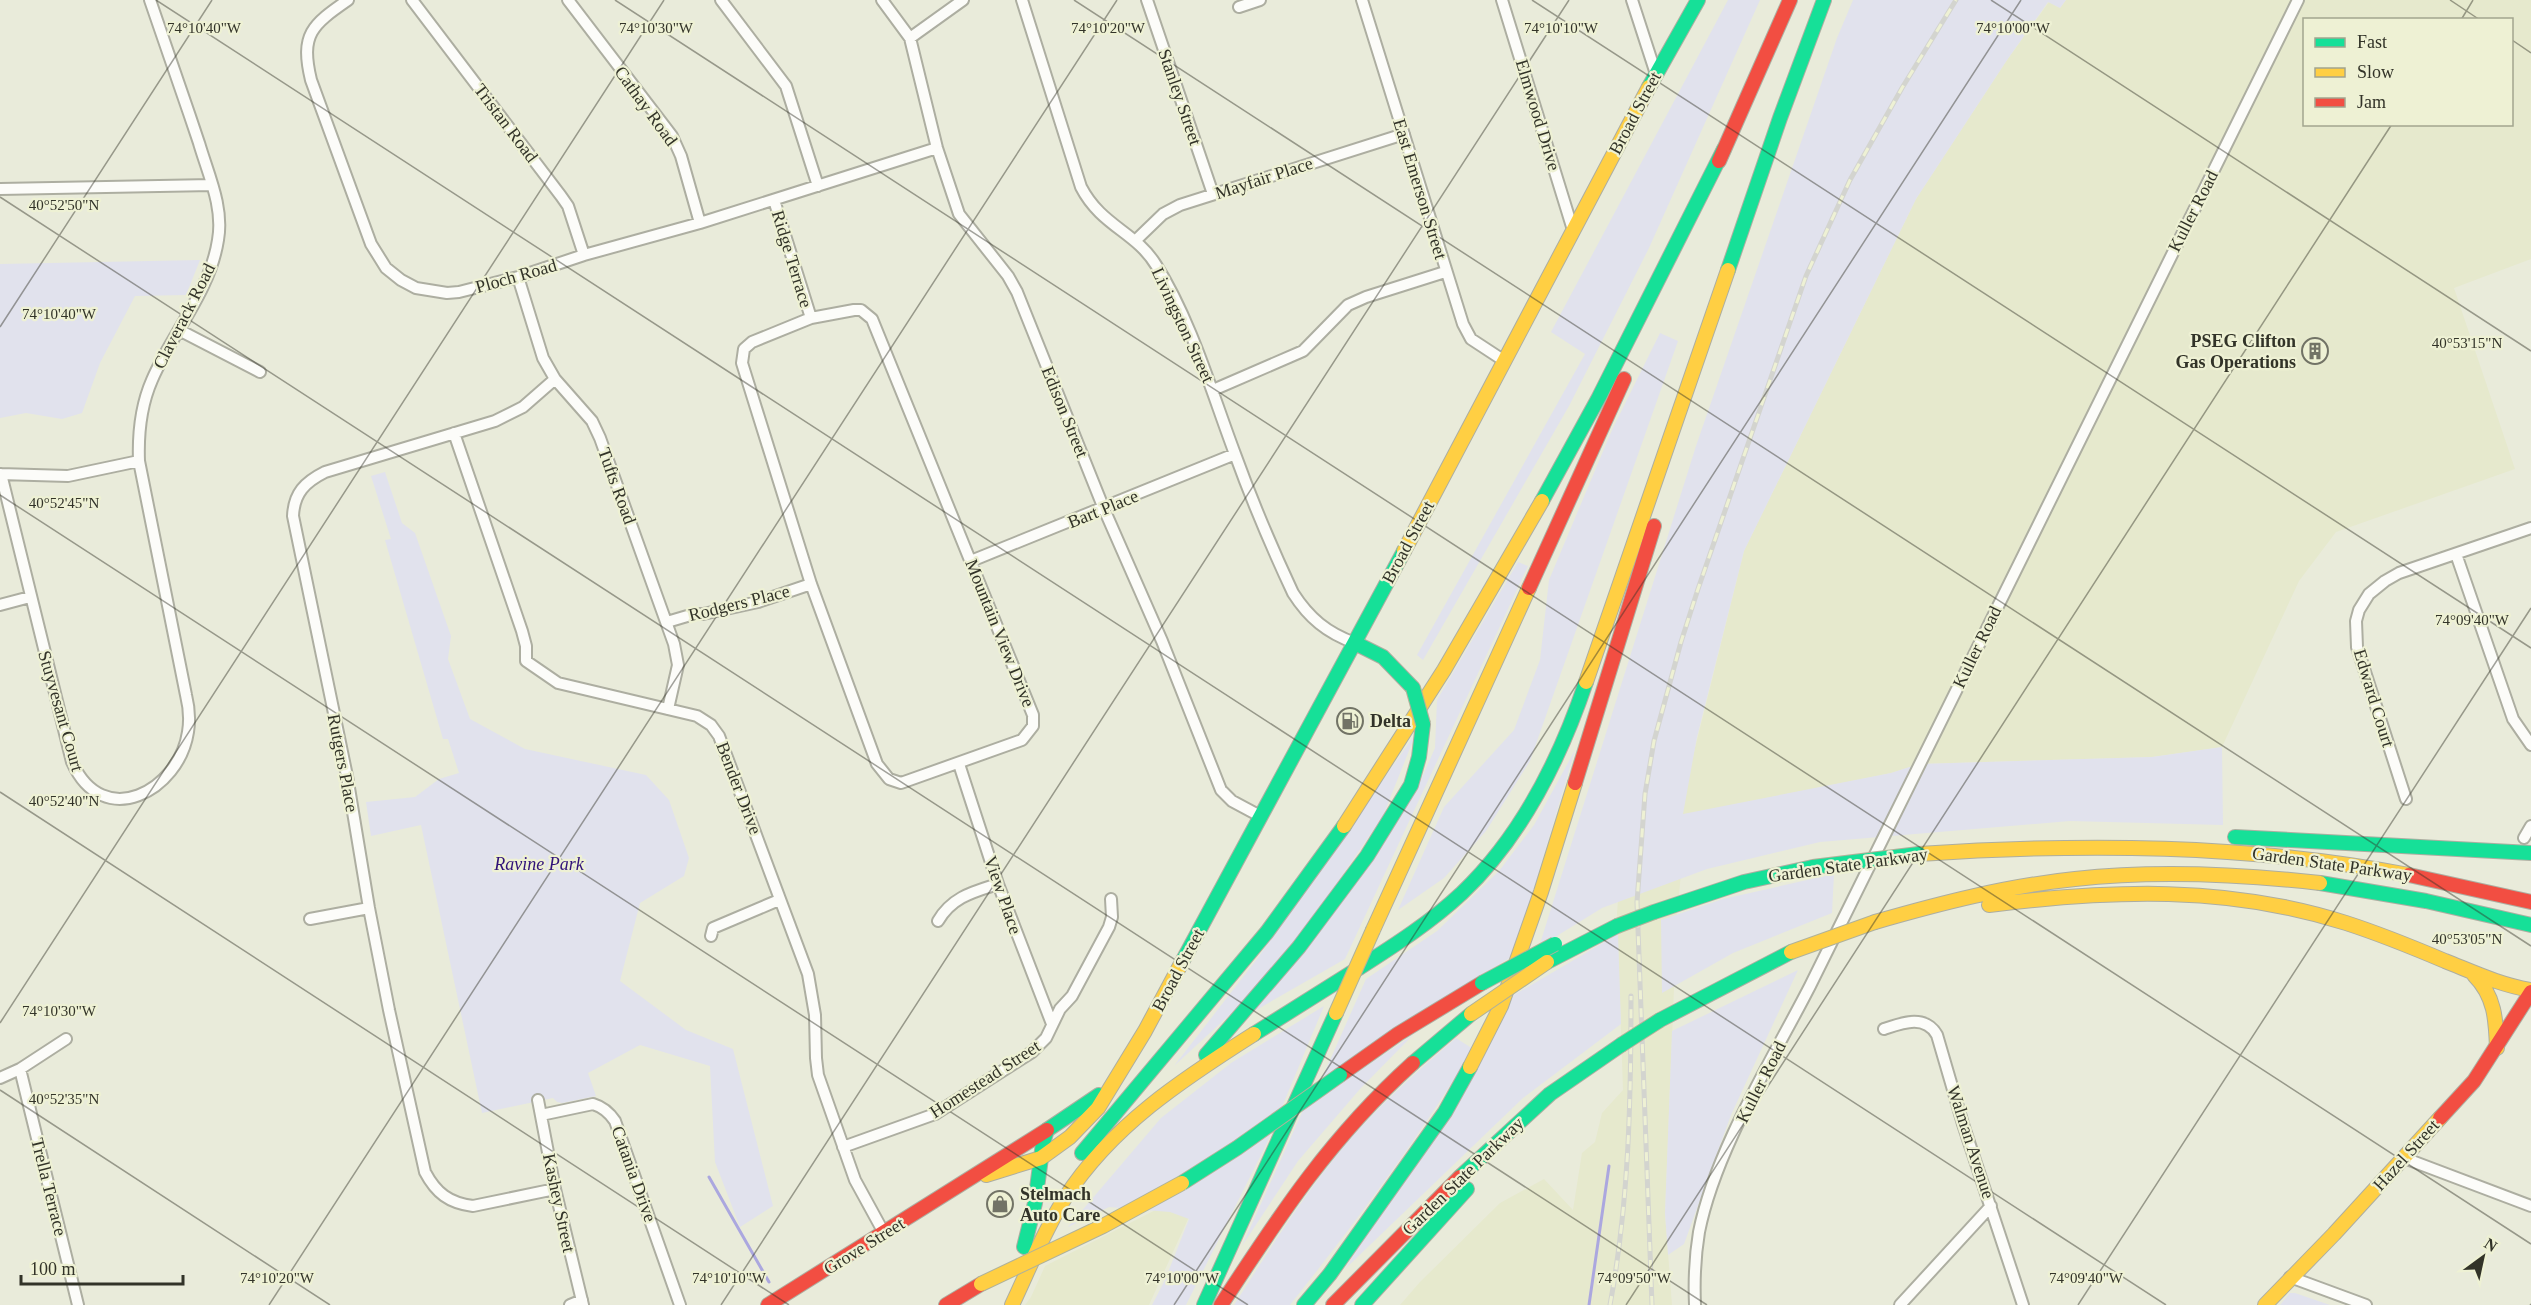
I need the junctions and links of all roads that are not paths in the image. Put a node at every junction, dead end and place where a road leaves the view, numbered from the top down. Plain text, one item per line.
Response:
1 (150, 0) edge
2 (348, 0) edge
3 (412, 0) edge
4 (568, 0) edge
5 (721, 0) edge
6 (882, 0) edge
7 (963, 0) edge
8 (1022, 0) edge
9 (1148, 0) edge
10 (1260, 0) edge
11 (1362, 0) edge
12 (1502, 0) edge
13 (1632, 0) edge
14 (1698, 0) edge
15 (1790, 0) edge
16 (1824, 0) edge
17 (2298, 0) edge
18 (1239, 7) dead end
19 (910, 38) junction
20 (1656, 74) junction
21 (1404, 134) junction
22 (937, 148) junction
23 (1724, 149) junction
24 (212, 185) junction
25 (818, 186) junction
26 (0, 189) edge
27 (1213, 194) junction
28 (774, 200) junction
29 (700, 223) junction
30 (1573, 230) junction
31 (1135, 242) junction
32 (584, 255) junction
33 (1445, 272) junction
34 (518, 277) junction
35 (1723, 285) junction
36 (811, 318) junction
37 (179, 330) junction
38 (1503, 360) junction
39 (260, 372) dead end
40 (555, 379) junction
41 (1213, 390) junction
42 (454, 433) junction
43 (1235, 454) junction
44 (139, 461) junction
45 (1, 474) edge
46 (1104, 509) junction
47 (2531, 528) edge
48 (2456, 554) junction
49 (971, 561) junction
50 (811, 584) junction
51 (30, 597) junction
52 (0, 605) edge
53 (667, 622) junction
54 (1355, 643) junction
55 (668, 709) junction
56 (2531, 745) edge
57 (959, 764) junction
58 (2406, 799) dead end
59 (1260, 816) junction
60 (2531, 826) edge
61 (2201, 837) dead end
62 (2223, 837) dead end
63 (2524, 838) dead end
64 (2078, 845) junction
65 (2531, 853) edge
66 (998, 884) junction
67 (1111, 899) dead end
68 (779, 900) junction
69 (2531, 902) edge
70 (369, 908) junction
71 (1900, 915) junction
72 (310, 919) dead end
73 (938, 921) dead end
74 (2531, 925) edge
75 (1617, 926) junction
76 (711, 936) dead end
77 (2463, 969) junction
78 (2531, 991) edge
79 (1052, 1024) junction
80 (1884, 1029) dead end
81 (66, 1039) dead end
82 (2497, 1047) junction
83 (20, 1069) junction
84 (0, 1078) edge
85 (1183, 1079) junction
86 (1114, 1082) junction
87 (1550, 1094) junction
88 (538, 1100) dead end
89 (541, 1115) junction
90 (1047, 1130) junction
91 (843, 1147) junction
92 (1041, 1158) junction
93 (2404, 1158) junction
94 (960, 1186) junction
95 (555, 1189) junction
96 (1991, 1206) junction
97 (2531, 1206) edge
98 (884, 1233) junction
99 (1024, 1247) junction
100 (2290, 1277) junction
101 (582, 1302) edge
102 (78, 1305) edge
103 (570, 1305) edge
104 (680, 1305) edge
105 (768, 1305) edge
106 (946, 1305) edge
107 (996, 1305) edge
108 (1012, 1305) edge
109 (1204, 1305) edge
110 (1221, 1305) edge
111 (1304, 1305) edge
112 (1333, 1305) edge
113 (1362, 1305) edge
114 (1695, 1305) edge
115 (1900, 1305) edge
116 (2023, 1305) edge
117 (2265, 1305) edge
118 (2366, 1305) edge

1 - 24 street, Claverack Road
2 - 34 street, Ploch Road
3 - 32 street, Tristan Road
4 - 29 street, Cathay Road
5 - 25 street
6 - 19 street, Edison Street
7 - 19 street
8 - 31 street, Livingston Street
9 - 27 street, Stanley Street
10 - 18 street
11 - 21 street, East Emerson Street
12 - 30 street, Elmwood Drive
13 - 20 street
14 - 20 main road, Broad Street
15 - 23 main road
16 - 35 main road
17 - 114 street, Kuller Road
19 - 22 street, Edison Street
20 - 30 main road, Broad Street
21 - 27 street, Mayfair Place
21 - 33 street, East Emerson Street
22 - 25 street, Ploch Road
22 - 46 street, Edison Street
23 - 99 main road
23 - 109 main road, bridge
24 - 26 street
24 - 37 street, Claverack Road
25 - 28 street, Ploch Road
27 - 31 street, Mayfair Place
28 - 29 street, Ploch Road
28 - 36 street, Ridge Terrace
29 - 32 street, Ploch Road
30 - 38 main road, Broad Street
31 - 41 street, Livingston Street
32 - 34 street, Ploch Road
33 - 38 street, East Emerson Street
33 - 41 street
34 - 40 street, Tufts Road
35 - 85 main road
35 - 111 main road
36 - 49 street, Mountain View Drive
36 - 50 street, Mountain View Drive
37 - 39 street
37 - 44 street, Claverack Road
38 - 54 main road, Broad Street
40 - 42 street, Rutgers Place
40 - 53 street, Tufts Road
41 - 43 street, Livingston Street
42 - 55 street, Bender Drive
42 - 70 street, Rutgers Place
43 - 46 street, Bart Place
43 - 54 street, Livingston Street
44 - 45 street
44 - 51 street, Stuyvesant Court
45 - 51 street, Stuyvesant Court
46 - 49 street, Bart Place
46 - 59 street, Edison Street
47 - 48 street, Edward Court
48 - 56 street
48 - 58 street, Edward Court
49 - 57 street, Mountain View Drive
50 - 53 street, Rodgers Place
50 - 57 street, Mountain View Drive
51 - 52 street
53 - 55 street, Tufts Road
54 - 59 main road, Broad Street
54 - 85 main road, bridge
55 - 68 street, Bender Drive
57 - 66 street, View Place
59 - 86 main road, Broad Street
60 - 63 street
61 - 64 main road
62 - 65 main road
64 - 69 main road, Garden State Parkway
64 - 75 main road, Garden State Parkway, bridge
66 - 73 street
66 - 79 street, View Place
67 - 79 street, Homestead Street
68 - 76 street
68 - 91 street, Bender Drive
70 - 72 street
70 - 95 street, Rutgers Place
71 - 74 main road, Garden State Parkway
71 - 77 main road
71 - 87 main road, Garden State Parkway, bridge
75 - 106 main road, bridge
75 - 110 main road, Garden State Parkway, bridge
77 - 78 main road
77 - 82 main road
78 - 82 main road, Hazel Street
79 - 91 street, Homestead Street
80 - 96 street, Walman Avenue
81 - 83 street
82 - 93 main road, Hazel Street
83 - 84 street
83 - 102 street, Trella Terrace
85 - 108 main road
86 - 90 main road, Broad Street
86 - 92 main road, Broad Street
87 - 112 main road, Garden State Parkway
87 - 113 main road
88 - 89 street, Kashey Street
89 - 95 street, Kashey Street
89 - 104 street, Catania Drive
90 - 92 main road
90 - 94 main road, Grove Street
91 - 98 street, Bender Drive
92 - 94 main road, Grove Street
92 - 99 main road
93 - 97 street
93 - 100 main road, Hazel Street
94 - 98 main road, Grove Street
95 - 101 street, Kashey Street
96 - 115 street
96 - 116 street, Walman Avenue
98 - 105 main road, Grove Street
99 - 107 main road
100 - 117 main road, Hazel Street
100 - 118 street
101 - 103 street

